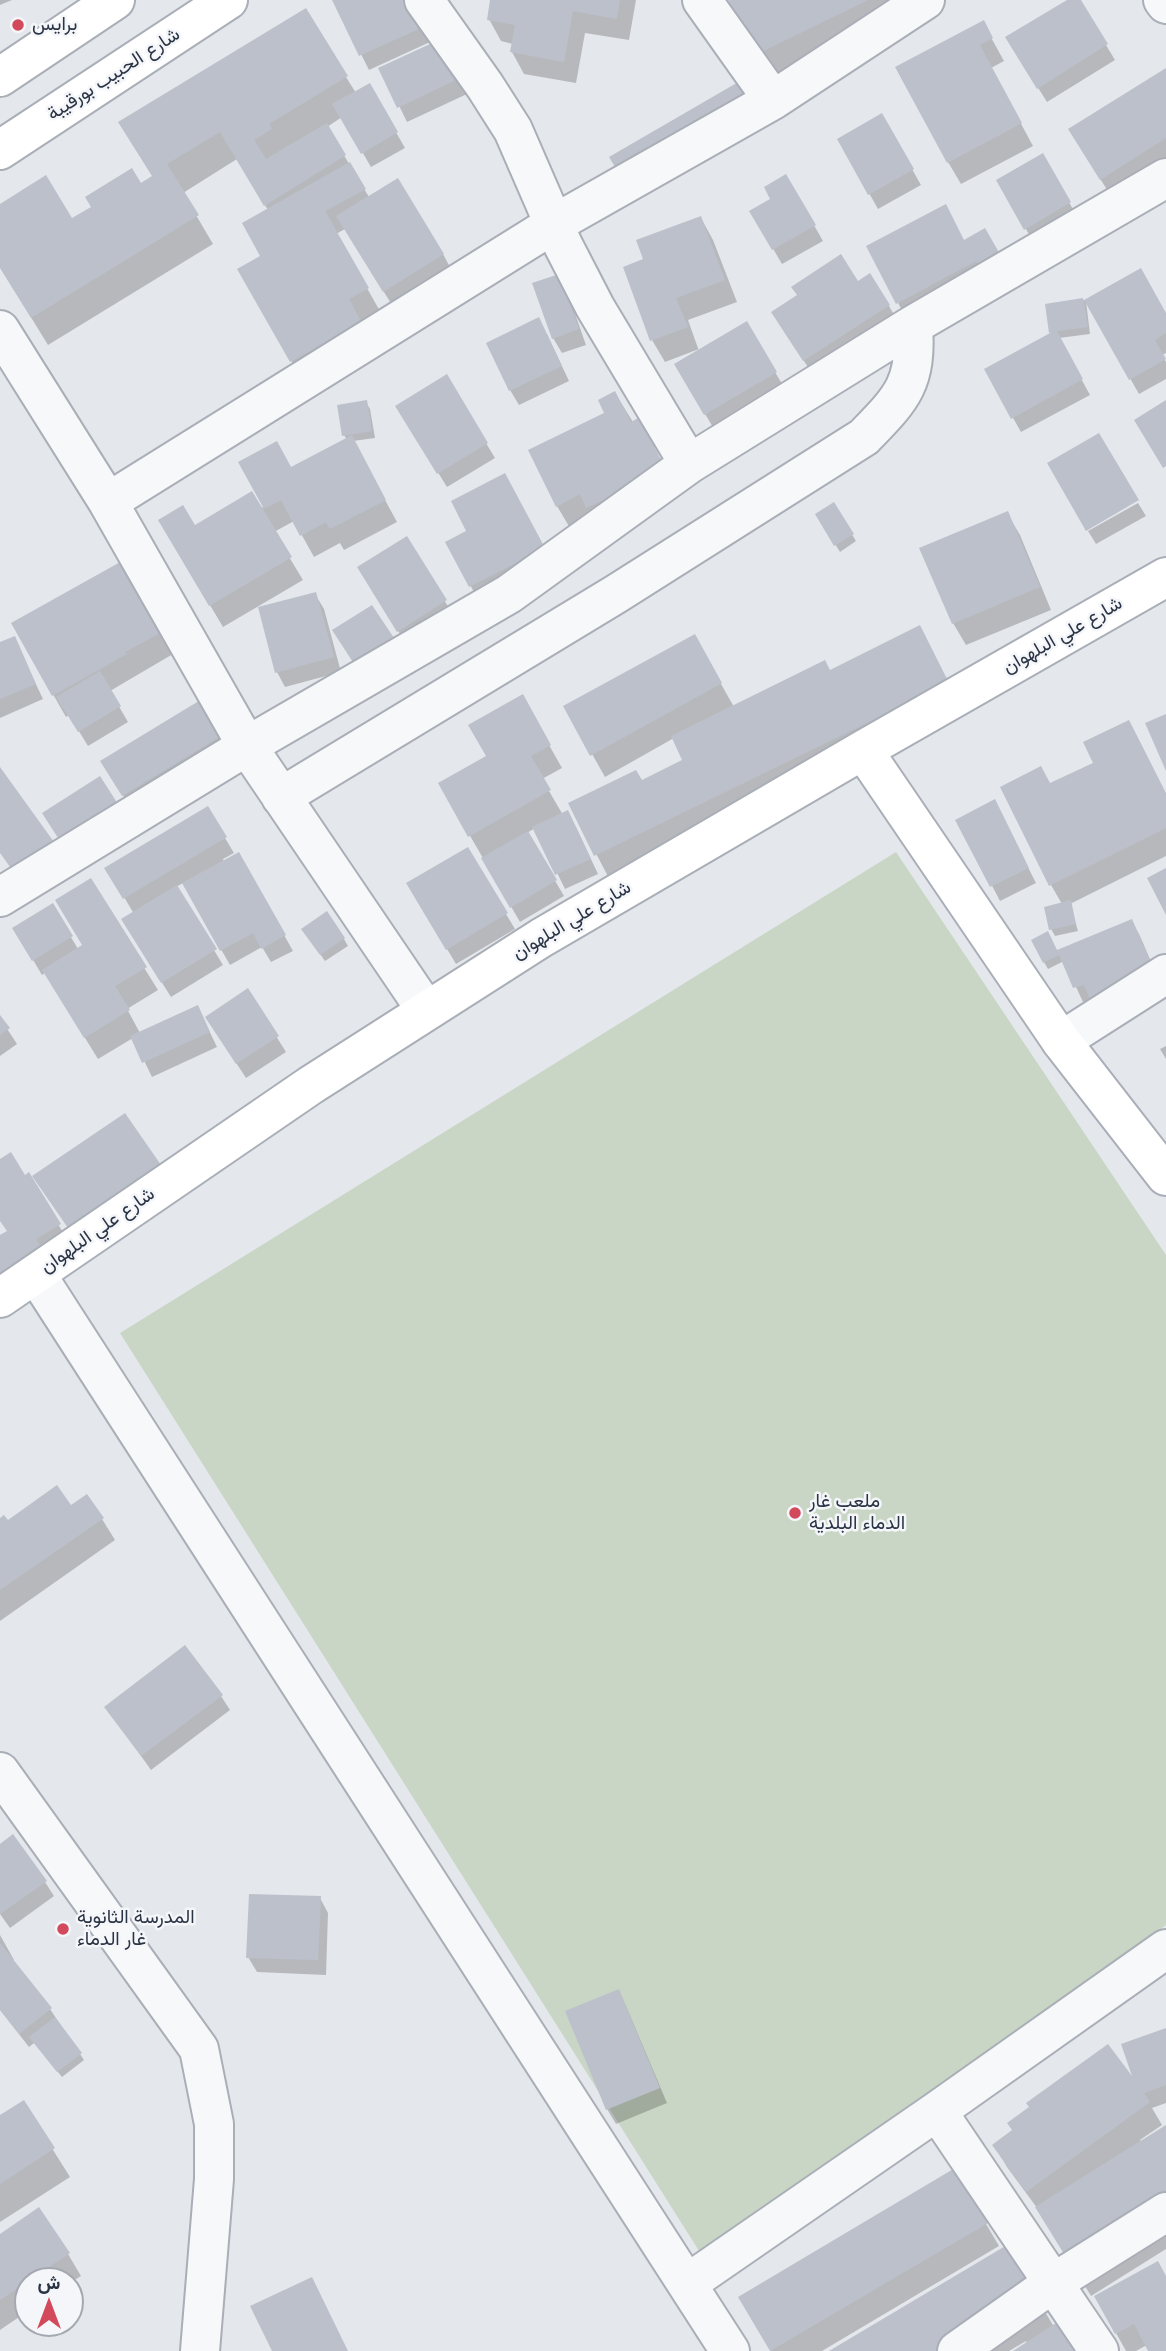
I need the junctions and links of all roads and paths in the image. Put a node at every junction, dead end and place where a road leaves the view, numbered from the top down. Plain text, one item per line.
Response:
1 (115, 0) edge
2 (228, 0) edge
3 (424, 0) edge
4 (702, 0) edge
5 (925, 0) edge
6 (0, 77) edge
7 (773, 100) junction
8 (0, 150) edge
9 (1166, 178) edge
10 (554, 225) junction
11 (913, 325) junction
12 (0, 330) edge
13 (689, 464) junction
14 (108, 502) junction
15 (1166, 577) edge
16 (247, 746) junction
17 (863, 750) junction
18 (281, 797) junction
19 (0, 896) edge
20 (1166, 974) edge
21 (426, 1010) junction
22 (1061, 1041) junction
23 (1166, 1176) edge
24 (36, 1274) junction
25 (0, 1298) edge
26 (0, 1772) edge
27 (1166, 1949) edge
28 (937, 2111) junction
29 (1166, 2212) edge
30 (688, 2283) junction
31 (1053, 2283) junction
32 (200, 2351) edge
33 (730, 2351) edge
34 (957, 2351) edge
35 (1099, 2351) edge

1 - 6 street
2 - 8 street, شارع الحبيب بورقيبة
3 - 10 street
4 - 7 street
5 - 7 street
7 - 10 street
9 - 11 street
10 - 13 street
10 - 14 street
11 - 13 street
11 - 18 street
12 - 14 street
13 - 16 street
14 - 16 street
15 - 17 street, شارع علي البلهوان
16 - 18 street
16 - 19 street
17 - 21 street, شارع علي البلهوان
17 - 22 street
18 - 21 street
20 - 22 street
21 - 24 street, شارع علي البلهوان
22 - 23 street
24 - 25 street, شارع علي البلهوان
24 - 30 street
26 - 32 street
27 - 28 street
28 - 30 street
28 - 31 street
29 - 31 street
30 - 33 street
31 - 34 street
31 - 35 street

